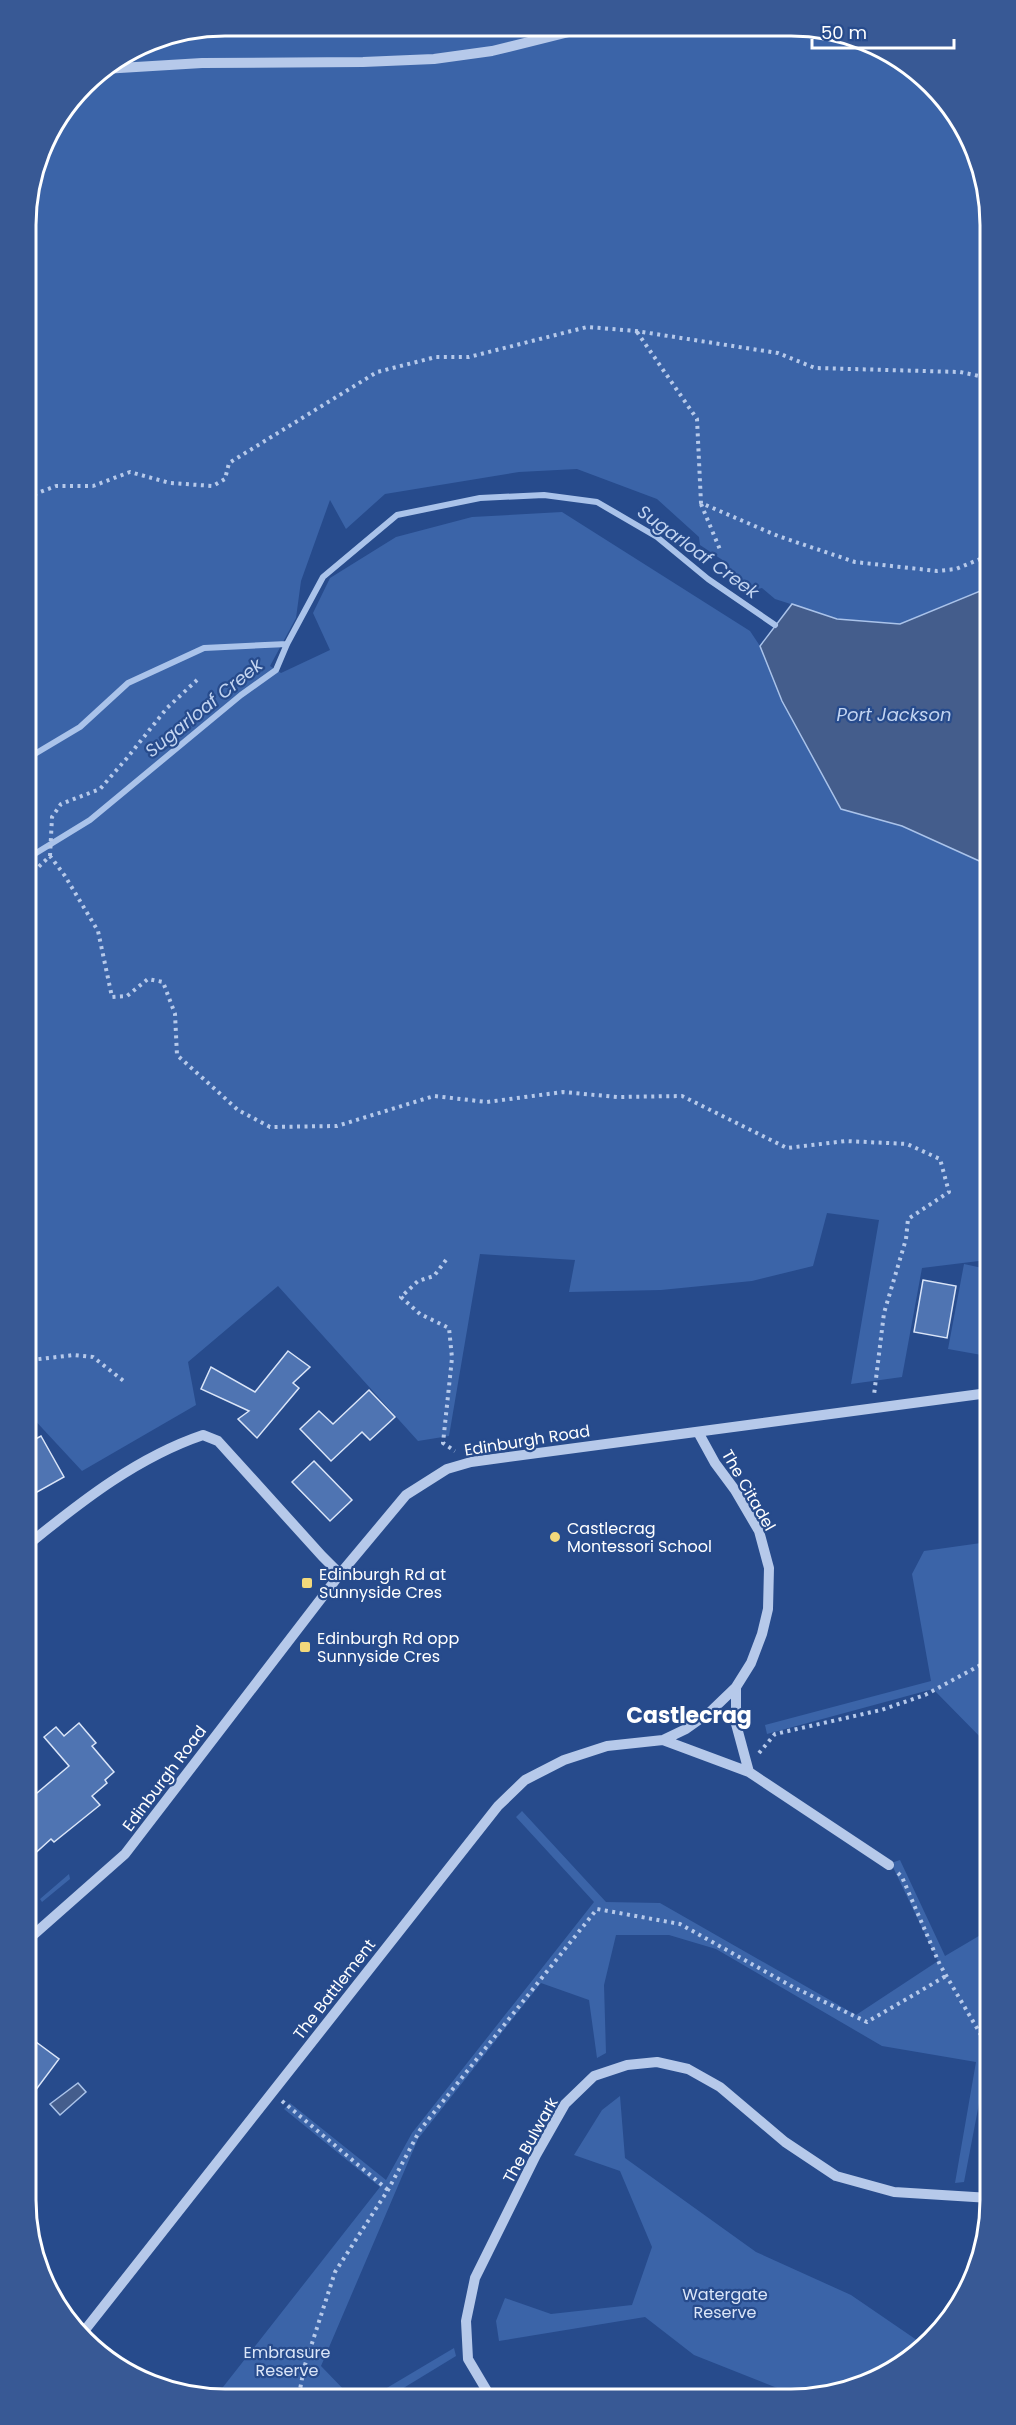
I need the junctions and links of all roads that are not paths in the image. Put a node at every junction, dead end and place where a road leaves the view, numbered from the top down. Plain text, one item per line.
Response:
1 (553, 36) edge
2 (120, 68) edge
3 (980, 1394) edge
4 (698, 1432) junction
5 (36, 1538) edge
6 (340, 1574) junction
7 (736, 1687) junction
8 (663, 1740) junction
9 (749, 1769) junction
10 (890, 1865) road end
11 (36, 1933) edge
12 (980, 2197) edge
13 (86, 2328) edge
14 (486, 2389) edge

1 - 2 street
3 - 4 street, Edinburgh Road
4 - 6 street, Edinburgh Road
4 - 7 street, The Citadel
5 - 6 street
6 - 11 street, Edinburgh Road
7 - 8 street, The Battlement
7 - 9 street
8 - 9 street, The Battlement
8 - 13 street, The Battlement
9 - 10 street
12 - 14 street, The Bulwark

